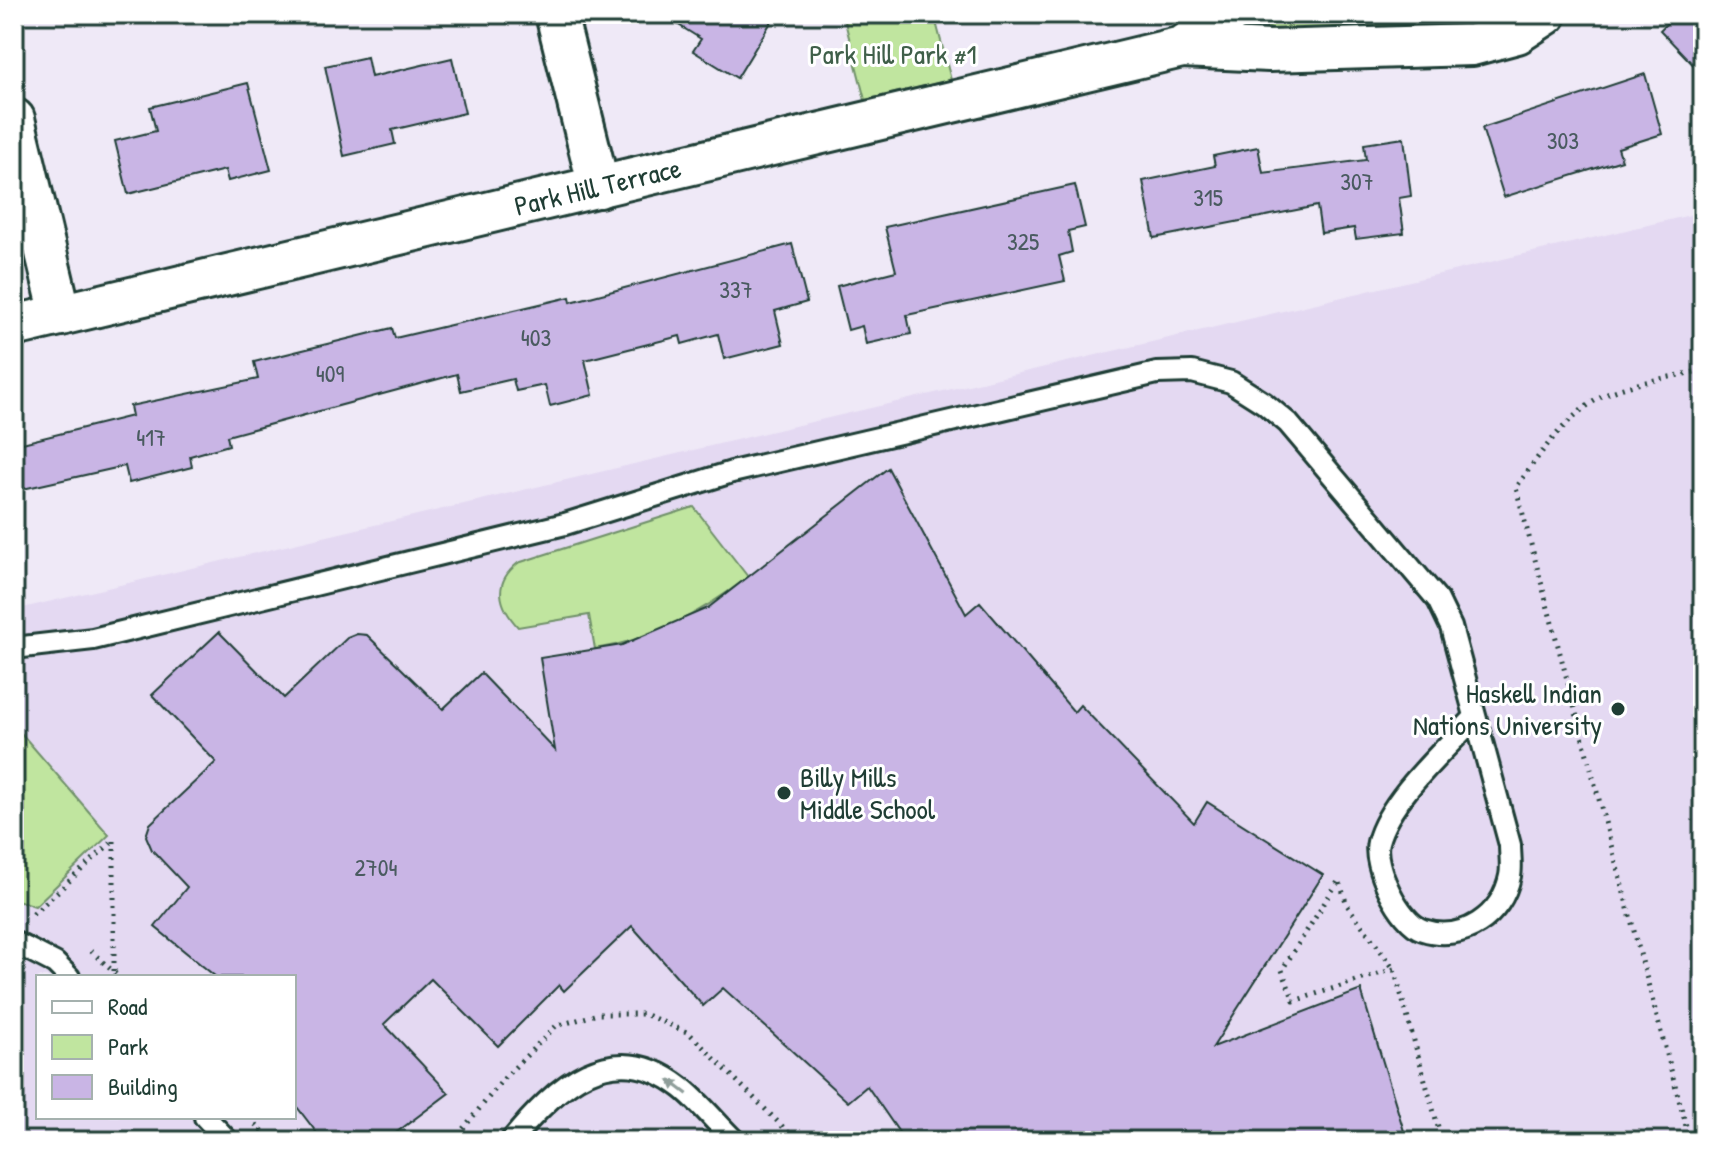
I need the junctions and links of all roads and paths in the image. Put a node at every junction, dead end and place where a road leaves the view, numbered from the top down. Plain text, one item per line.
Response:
1 (556, 14) edge
2 (1229, 14) edge
3 (1546, 14) edge
4 (1182, 47) junction
5 (14, 119) edge
6 (599, 187) junction
7 (61, 315) junction
8 (14, 326) edge
9 (1703, 370) edge
10 (14, 648) edge
11 (1475, 717) junction
12 (33, 914) dead end
13 (14, 942) edge
14 (1394, 969) junction
15 (114, 971) dead end
16 (67, 975) edge
17 (207, 1119) edge
18 (251, 1119) edge
19 (228, 1141) edge
20 (272, 1141) edge
21 (511, 1141) edge
22 (735, 1141) edge
23 (1442, 1141) edge
24 (1690, 1141) edge

1 - 6 street
2 - 4 street, Park Hill Terrace
3 - 4 street, Park Hill Terrace
4 - 6 street, Park Hill Terrace
5 - 7 street
6 - 7 street, Park Hill Terrace
7 - 8 street, Park Hill Terrace
9 - 24 path
10 - 11 lane
11 - 11 lane
12 - 15 path
13 - 16 lane
14 - 14 path
14 - 23 path
17 - 19 lane
18 - 20 path
22 -> 21 lane

